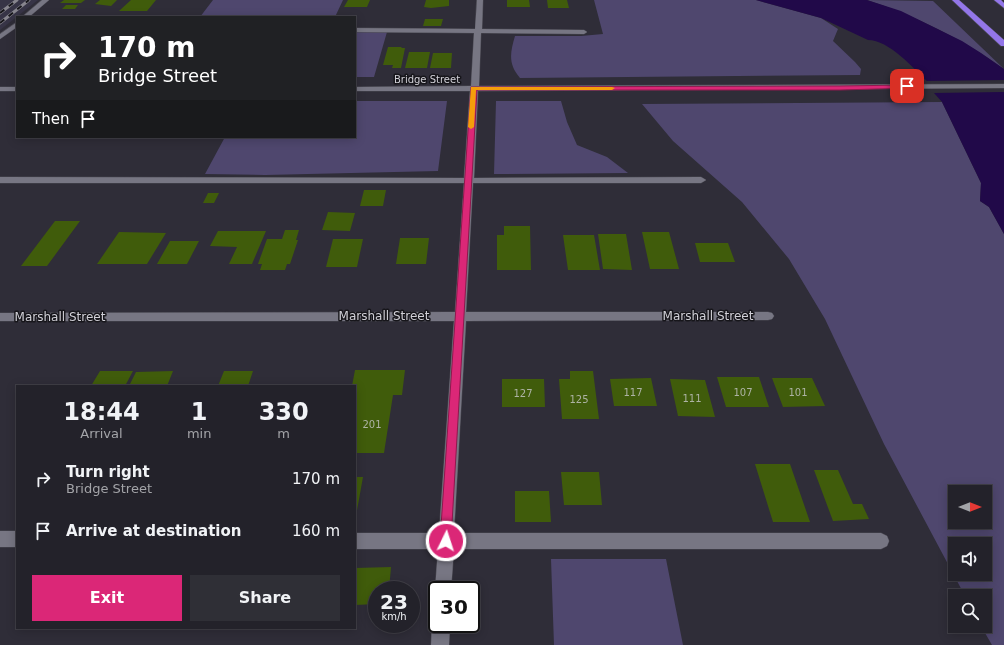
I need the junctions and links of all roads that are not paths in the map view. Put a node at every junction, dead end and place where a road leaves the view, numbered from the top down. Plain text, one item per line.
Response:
1 (46, 0) edge
2 (480, 0) edge
3 (955, 0) edge
4 (997, 0) edge
5 (1004, 6) edge
6 (26, 16) edge
7 (16, 25) edge
8 (356, 30) edge
9 (478, 31) junction
10 (6, 32) junction
11 (16, 32) edge
12 (584, 32) dead end
13 (0, 38) edge
14 (1004, 44) edge
15 (1004, 86) edge
16 (474, 88) junction
17 (0, 89) edge
18 (16, 89) edge
19 (356, 89) edge
20 (0, 180) edge
21 (701, 180) dead end
22 (468, 181) junction
23 (460, 315) junction
24 (768, 316) dead end
25 (0, 317) edge
26 (0, 539) edge
27 (16, 540) edge
28 (356, 541) edge
29 (446, 541) junction
30 (881, 541) dead end
31 (444, 581) edge
32 (441, 633) edge
33 (440, 645) edge

1 - 6 street
2 - 9 street
3 - 14 highway
4 - 5 highway
7 - 10 street
8 - 9 street
9 - 12 street
9 - 16 street
10 - 11 street
10 - 13 street
15 - 16 street, Bridge Street
16 - 19 street, Bridge Street
16 - 22 street
17 - 18 street
20 - 22 street
21 - 22 street
22 - 23 street
23 - 24 street, Marshall Street
23 - 25 street, Marshall Street
23 - 29 street
26 - 27 street
28 - 29 street
29 - 30 street
29 - 31 street
32 - 33 street

